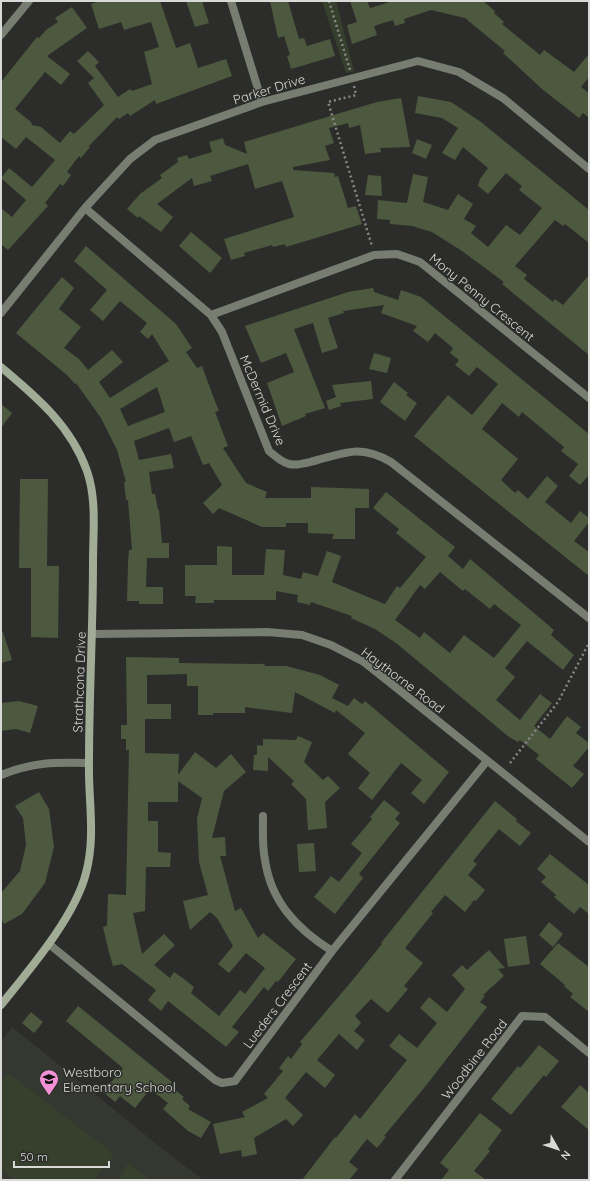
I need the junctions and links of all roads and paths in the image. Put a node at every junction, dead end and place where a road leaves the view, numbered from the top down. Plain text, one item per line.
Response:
1 (29, 1) edge
2 (231, 1) edge
3 (329, 1) edge
4 (1, 35) edge
5 (353, 78) junction
6 (262, 102) junction
7 (589, 169) edge
8 (85, 208) junction
9 (374, 255) junction
10 (1, 313) edge
11 (211, 315) junction
12 (1, 367) edge
13 (589, 398) edge
14 (589, 618) edge
15 (93, 634) junction
16 (589, 642) edge
17 (487, 761) junction
18 (88, 763) junction
19 (510, 763) dead end
20 (1, 775) edge
21 (263, 816) dead end
22 (589, 842) edge
23 (49, 944) junction
24 (332, 951) junction
25 (1, 1005) edge
26 (589, 1053) edge
27 (395, 1180) edge

1 - 4 street
2 - 6 street
3 - 5 path
5 - 6 street, Parker Drive
5 - 7 street, Parker Drive
5 - 9 path
6 - 8 street, Parker Drive
8 - 10 street, Parker Drive
8 - 11 street, McDermid Drive
9 - 11 street, Mony Penny Crescent
9 - 13 street, Mony Penny Crescent
11 - 14 street, McDermid Drive
12 - 15 street, Strathcona Drive
15 - 17 street, Haythorne Road
15 - 18 street, Strathcona Drive
16 - 19 path
17 - 22 street, Haythorne Road
17 - 24 street, Lueders Crescent
18 - 20 street
18 - 23 street, Strathcona Drive
21 - 24 street
23 - 24 street, Lueders Crescent
23 - 25 street, Strathcona Drive
26 - 27 street, Woodbine Road

